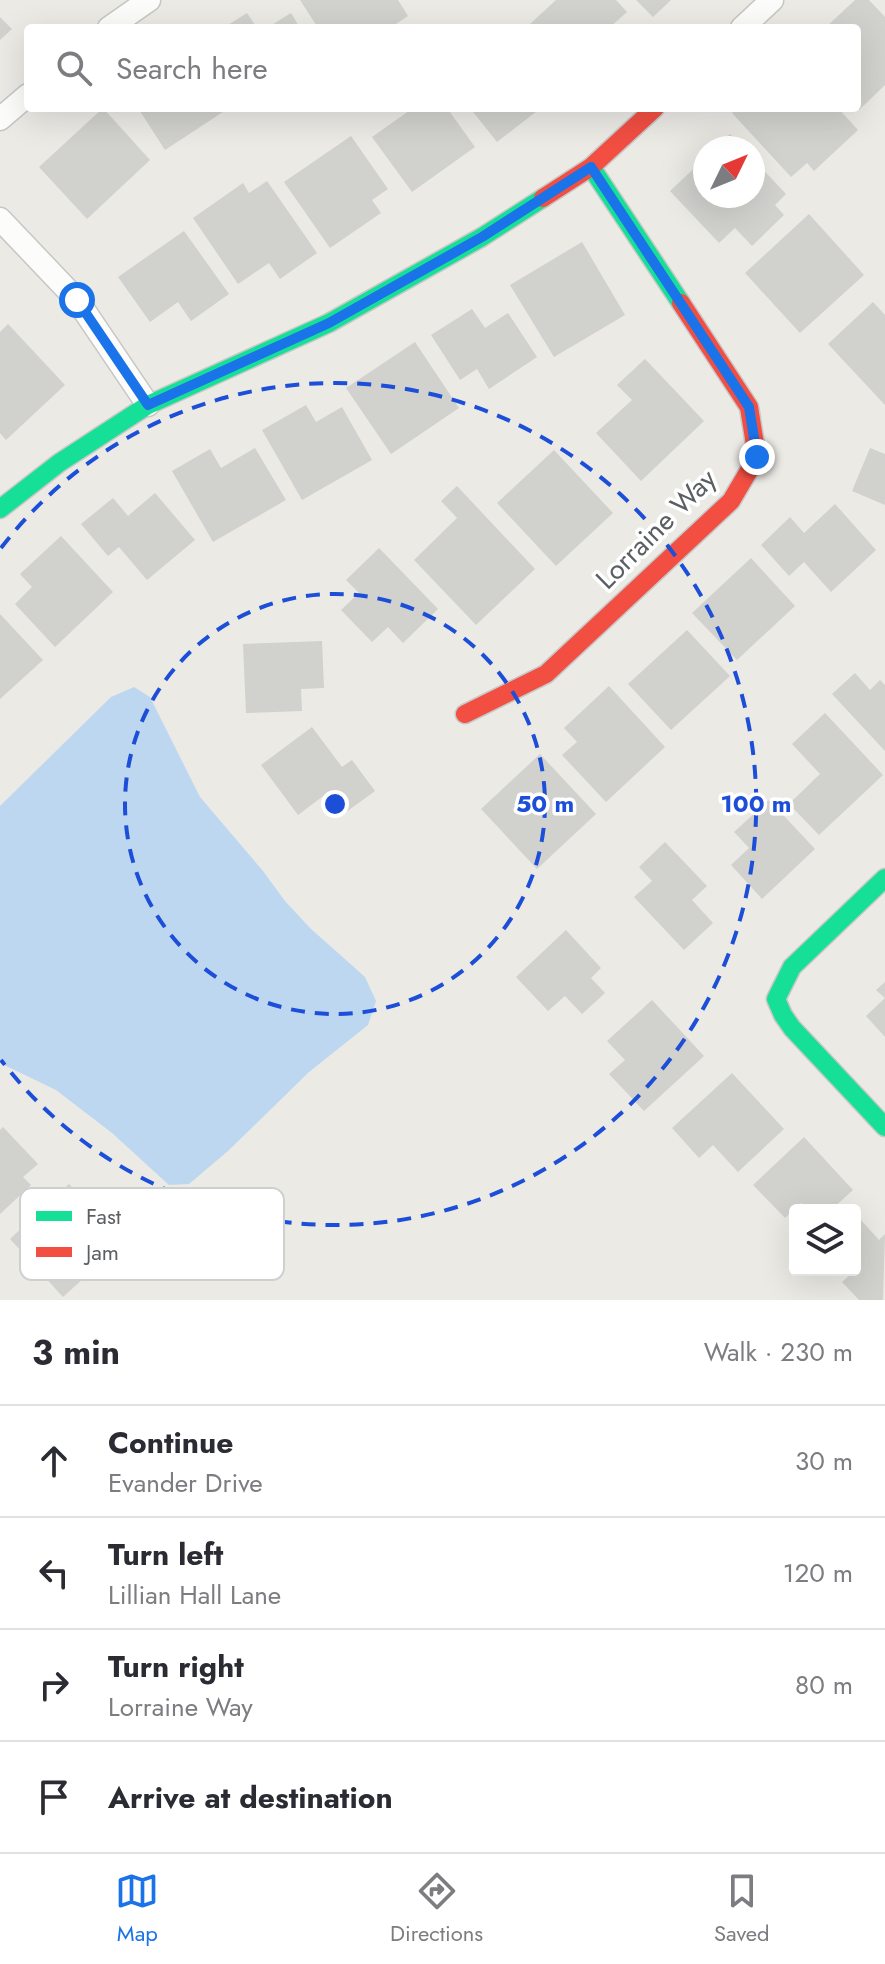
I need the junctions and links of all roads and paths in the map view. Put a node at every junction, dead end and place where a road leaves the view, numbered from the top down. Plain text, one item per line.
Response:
1 (149, 0) edge
2 (772, 0) edge
3 (115, 24) edge
4 (746, 24) edge
5 (24, 98) edge
6 (651, 112) edge
7 (0, 119) edge
8 (591, 167) junction
9 (0, 219) edge
10 (148, 405) junction
11 (0, 509) edge
12 (465, 714) dead end
13 (885, 878) edge
14 (885, 1127) edge

1 - 3 street
2 - 4 street
5 - 7 street
6 - 8 street
8 - 10 street
8 - 12 street, Lorraine Way
9 - 10 street
10 - 11 street
13 - 14 street

